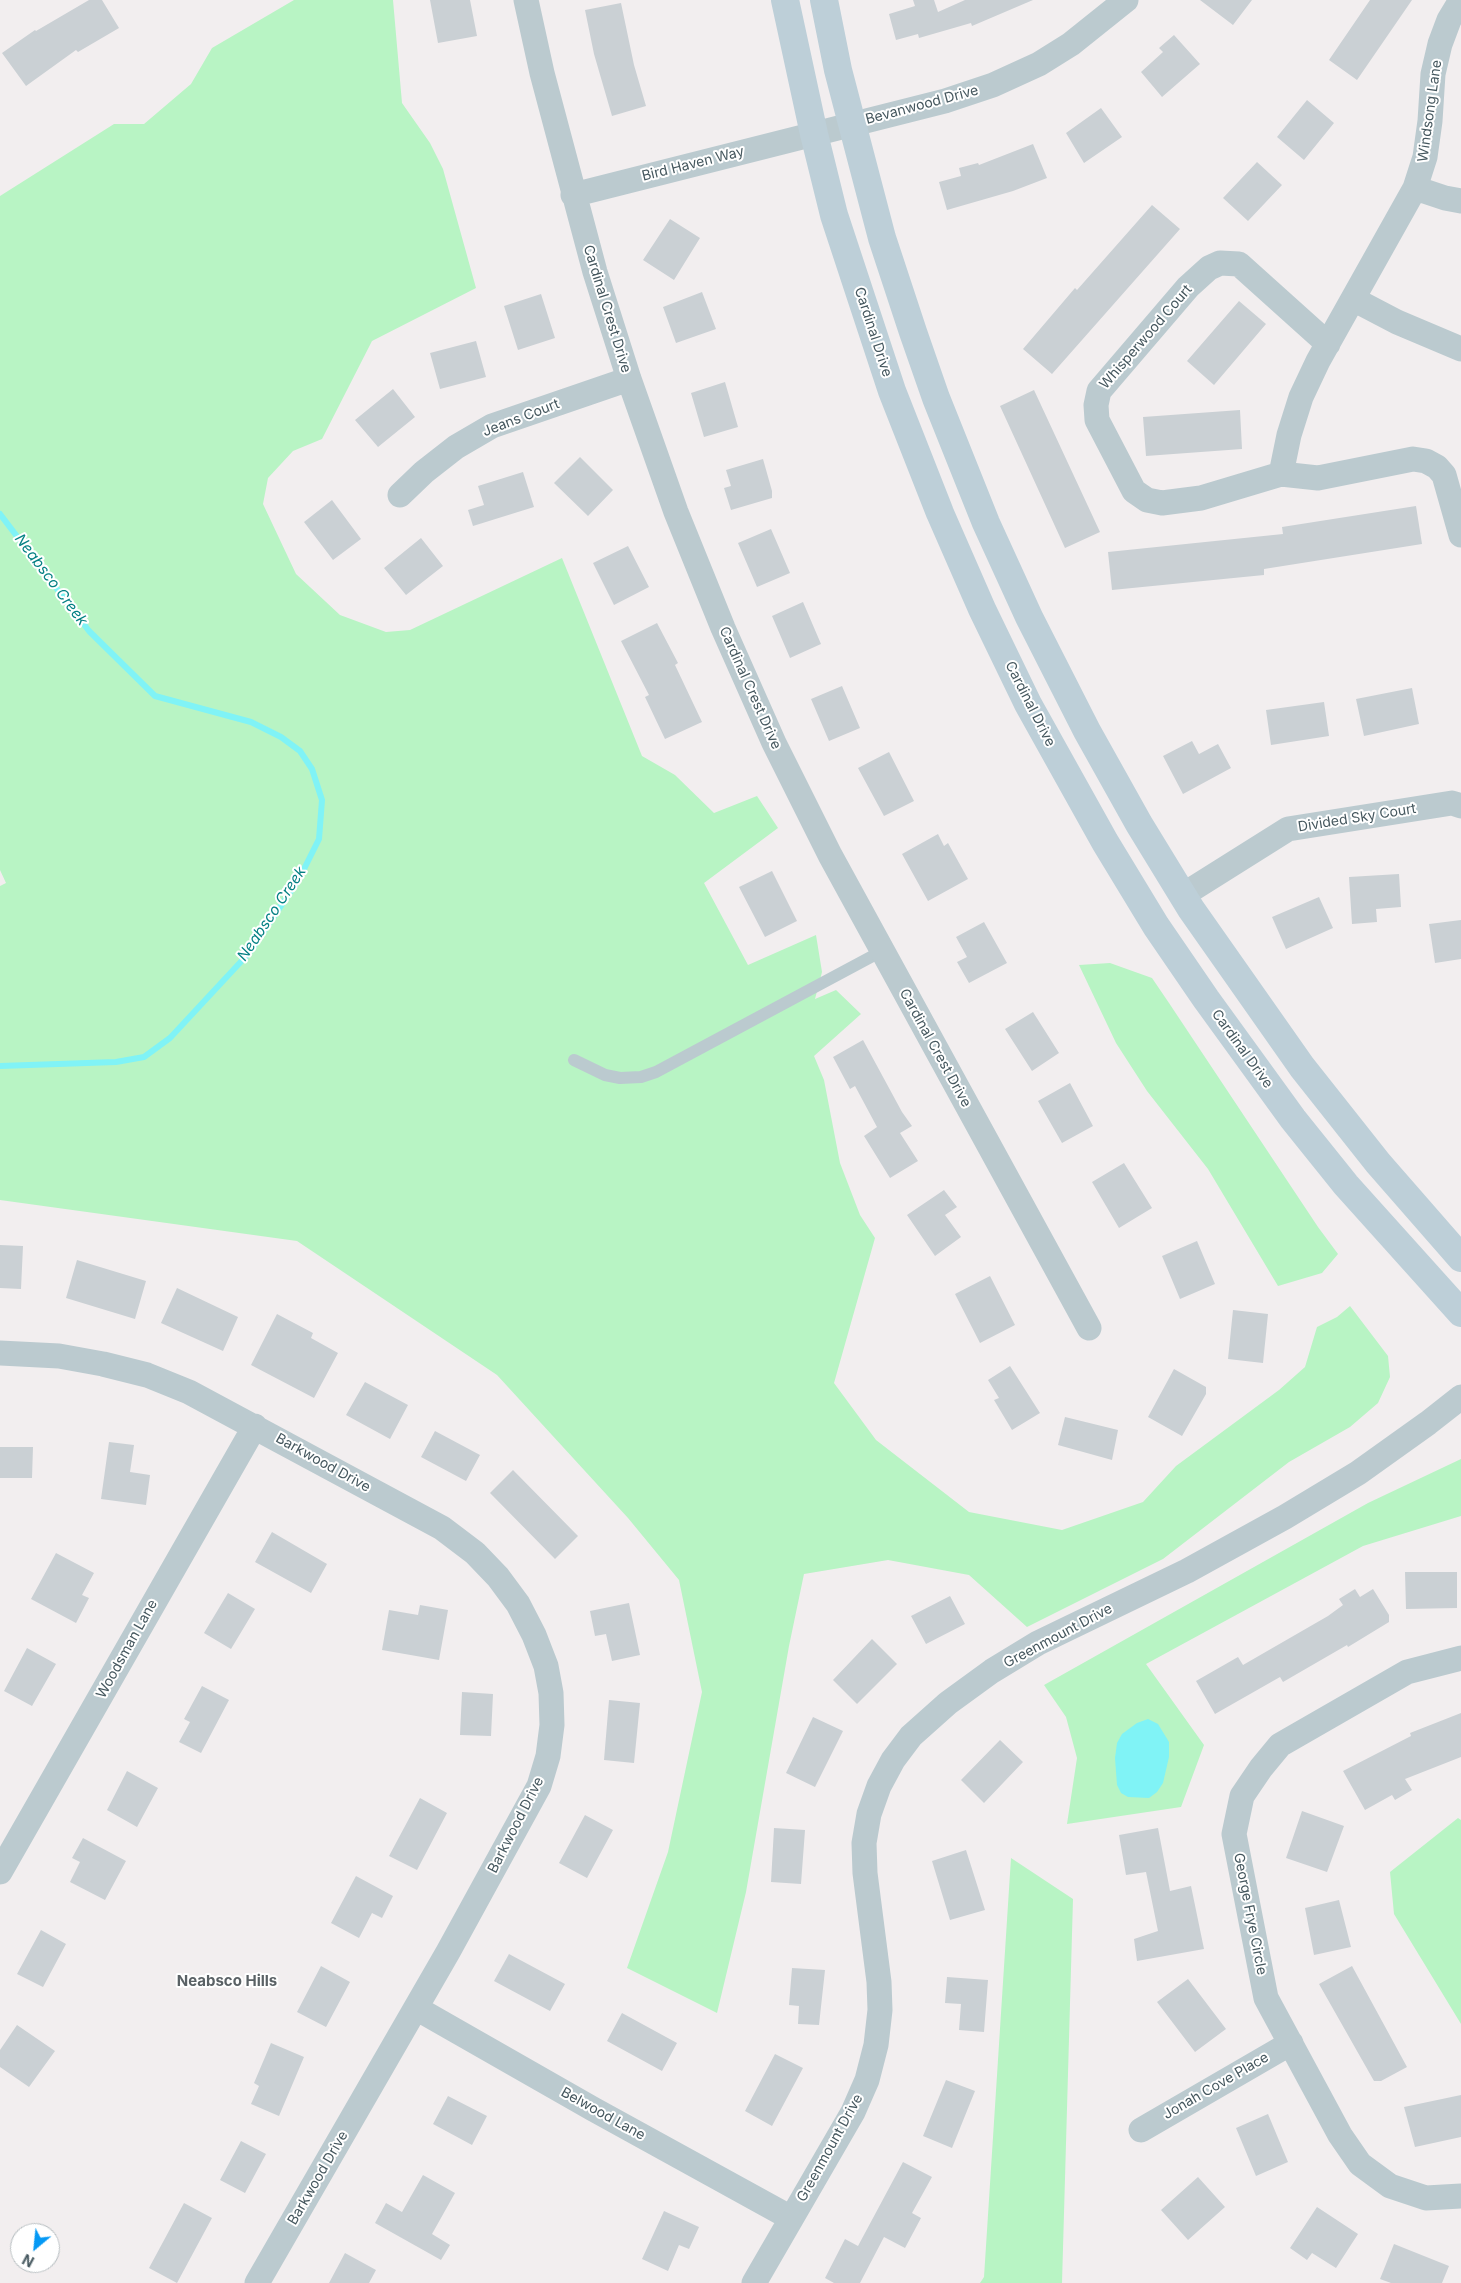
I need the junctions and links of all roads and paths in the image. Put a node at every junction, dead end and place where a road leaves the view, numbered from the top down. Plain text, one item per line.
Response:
1 (526, 0) edge
2 (785, 0) edge
3 (824, 0) edge
4 (1126, 0) edge
5 (1460, 0) edge
6 (852, 124) junction
7 (814, 134) junction
8 (1415, 188) junction
9 (573, 195) junction
10 (1461, 201) edge
11 (1353, 299) junction
12 (1328, 344) junction
13 (1461, 348) edge
14 (629, 379) junction
15 (1281, 474) junction
16 (400, 495) dead end
17 (1461, 535) edge
18 (1461, 806) edge
19 (1182, 895) junction
20 (882, 951) junction
21 (574, 1060) dead end
22 (1461, 1258) edge
23 (1461, 1314) edge
24 (1089, 1328) dead end
25 (0, 1353) edge
26 (1461, 1397) edge
27 (255, 1426) junction
28 (1461, 1658) edge
29 (0, 1872) edge
30 (416, 2008) junction
31 (1290, 2043) junction
32 (1141, 2130) dead end
33 (1461, 2196) edge
34 (791, 2218) junction
35 (257, 2283) edge
36 (754, 2283) edge

1 - 9 street, Cardinal Crest Drive
2 - 7 main road, Cardinal Drive
3 - 6 main road
4 - 6 street, Bevanwood Drive
5 - 8 street, Windsong Lane
6 - 7 street, Bevanwood Drive
6 - 19 main road
7 - 9 street, Bird Haven Way
7 - 23 main road, Cardinal Drive
8 - 10 street
8 - 11 street, Windsong Lane
9 - 14 street, Cardinal Crest Drive
11 - 12 street
11 - 13 street
12 - 15 street
12 - 15 street, Whisperwood Court
14 - 16 street, Jeans Court
14 - 20 street, Cardinal Crest Drive
15 - 17 street, Whisperwood Court
18 - 19 street, Divided Sky Court
19 - 22 main road
20 - 21 lane
20 - 24 street, Cardinal Crest Drive
25 - 27 street, Barkwood Drive
26 - 34 street, Greenmount Drive
27 - 29 street, Woodsman Lane
27 - 30 street, Barkwood Drive
28 - 31 street, George Frye Circle
30 - 34 street, Belwood Lane
30 - 35 street, Barkwood Drive
31 - 32 street, Jonah Cove Place
31 - 33 street, George Frye Circle
34 - 36 street, Greenmount Drive

